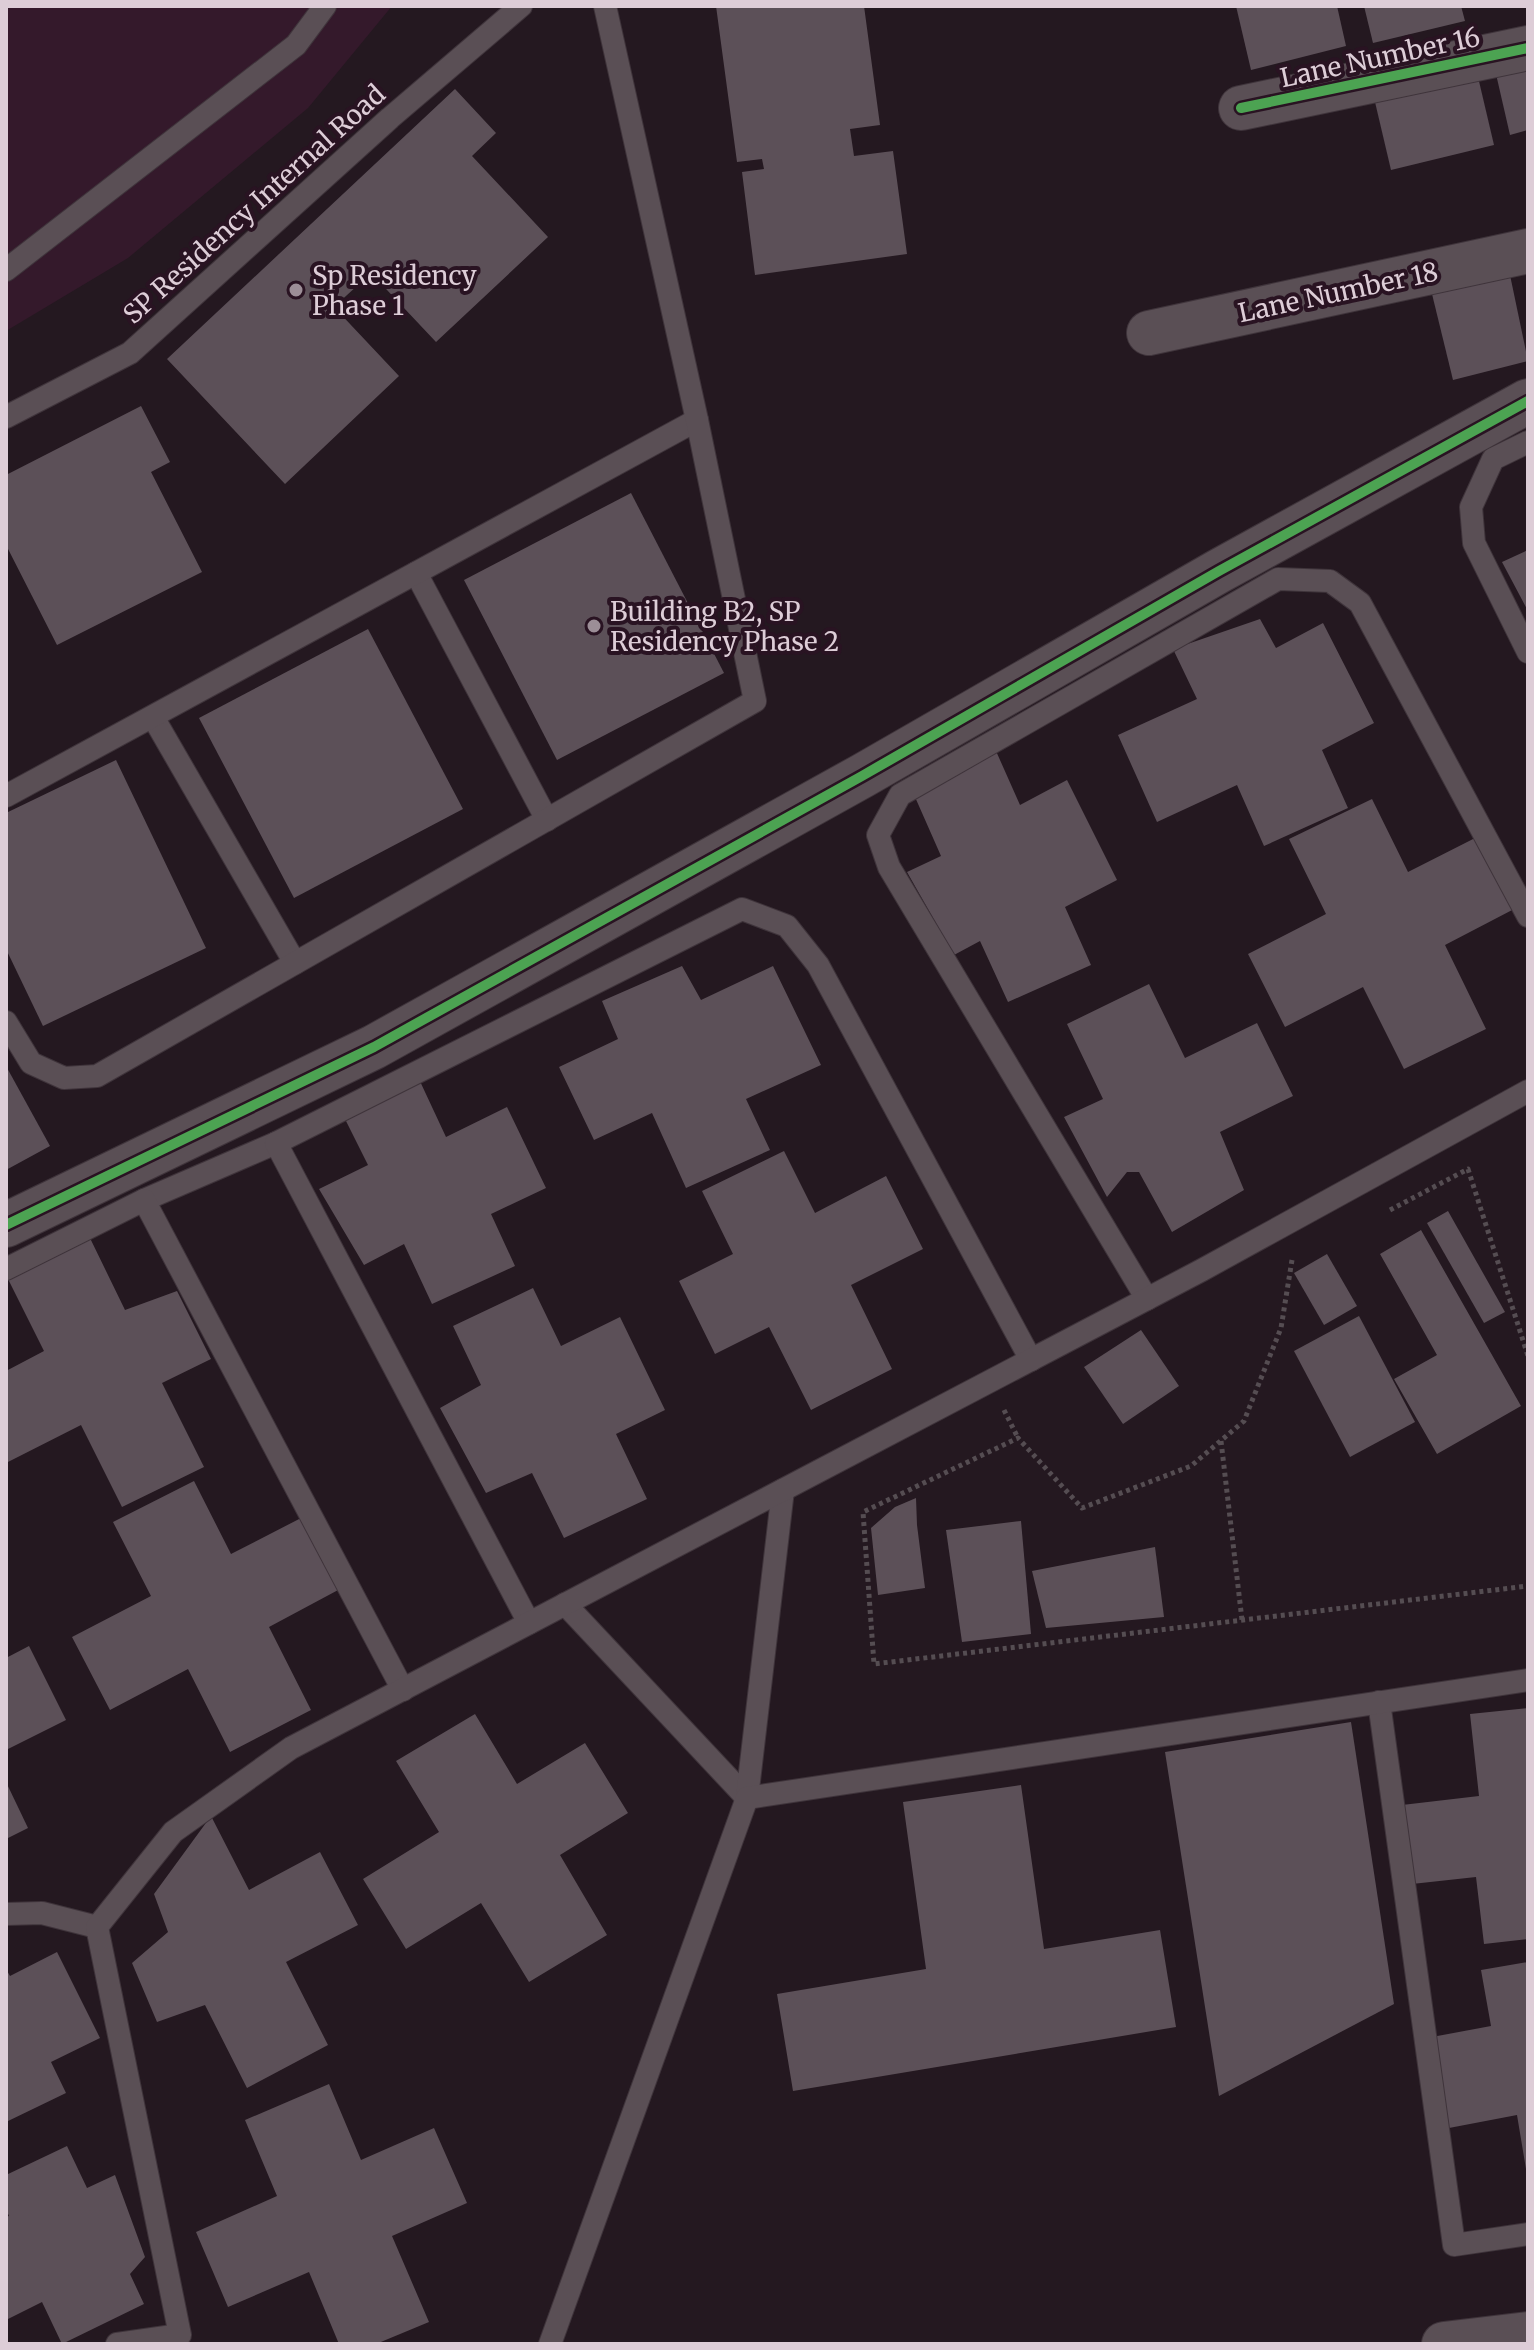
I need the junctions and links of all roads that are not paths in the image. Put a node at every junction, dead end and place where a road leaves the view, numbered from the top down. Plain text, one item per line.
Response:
1 (325, 6) edge
2 (521, 6) edge
3 (605, 6) edge
4 (1528, 48) edge
5 (1241, 108) dead end
6 (1528, 251) edge
7 (6, 270) edge
8 (1149, 333) dead end
9 (1528, 401) edge
10 (6, 417) edge
11 (697, 420) junction
12 (1528, 442) edge
13 (416, 573) junction
14 (1528, 652) edge
15 (153, 717) junction
16 (6, 796) edge
17 (547, 820) junction
18 (1528, 916) edge
19 (295, 963) junction
20 (6, 1022) edge
21 (1528, 1091) edge
22 (276, 1143) junction
23 (144, 1200) junction
24 (6, 1225) edge
25 (6, 1269) edge
26 (1147, 1299) junction
27 (1031, 1360) junction
28 (783, 1490) junction
29 (565, 1604) junction
30 (529, 1623) junction
31 (1528, 1680) edge
32 (403, 1690) junction
33 (1379, 1702) junction
34 (747, 1798) junction
35 (6, 1914) edge
36 (97, 1927) junction
37 (1528, 2234) edge
38 (1528, 2334) edge
39 (117, 2344) edge
40 (550, 2344) edge
41 (1444, 2344) edge

1 - 7 lane
2 - 10 lane, SP Residency Internal Road
3 - 11 lane
4 - 5 street, Lane Number 16
6 - 8 street, Lane Number 18
9 - 24 street
11 - 13 lane
11 - 17 lane
12 - 14 lane
13 - 15 lane
13 - 17 lane
15 - 16 lane
15 - 19 lane
17 - 19 lane
18 - 26 lane
19 - 20 lane
21 - 26 lane
22 - 23 lane
22 - 27 lane
22 - 30 lane
23 - 25 lane
23 - 32 lane
26 - 27 lane
27 - 28 lane
28 - 29 lane
28 - 34 lane
29 - 30 lane
29 - 34 lane
30 - 32 lane
31 - 33 lane
32 - 36 lane
33 - 34 lane
33 - 37 lane
34 - 40 lane
35 - 36 lane
36 - 39 lane
38 - 41 street

